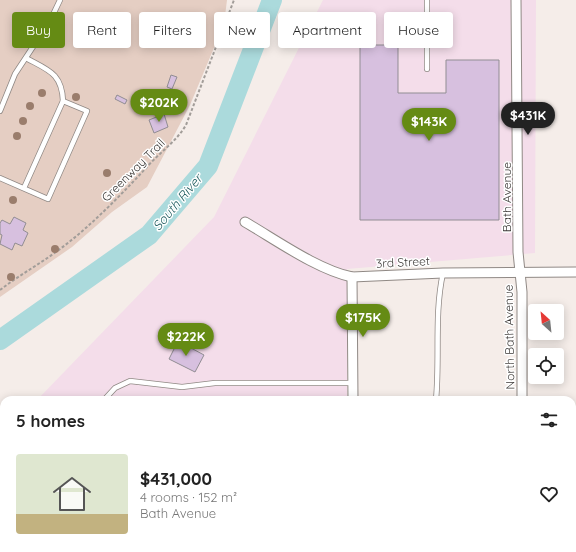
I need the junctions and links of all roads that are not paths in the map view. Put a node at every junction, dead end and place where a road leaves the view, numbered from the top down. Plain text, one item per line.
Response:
1 (60, 0) edge
2 (427, 0) edge
3 (516, 0) edge
4 (26, 58) junction
5 (427, 69) dead end
6 (63, 100) junction
7 (0, 111) edge
8 (0, 178) edge
9 (24, 188) junction
10 (245, 222) dead end
11 (443, 272) junction
12 (576, 272) edge
13 (520, 273) junction
14 (352, 277) junction
15 (353, 383) junction
16 (108, 396) edge
17 (353, 396) edge
18 (436, 396) edge
19 (522, 396) edge

1 - 4 lane
2 - 5 lane
3 - 13 street, Bath Avenue
4 - 6 lane
4 - 7 lane
6 - 9 lane
6 - 9 lane
8 - 9 lane
10 - 14 street, 3rd Street
11 - 13 street, 3rd Street
11 - 14 street, 3rd Street
11 - 18 lane
12 - 13 street, 3rd Street
13 - 19 street, North Bath Avenue
14 - 15 street
15 - 16 lane
15 - 17 street

